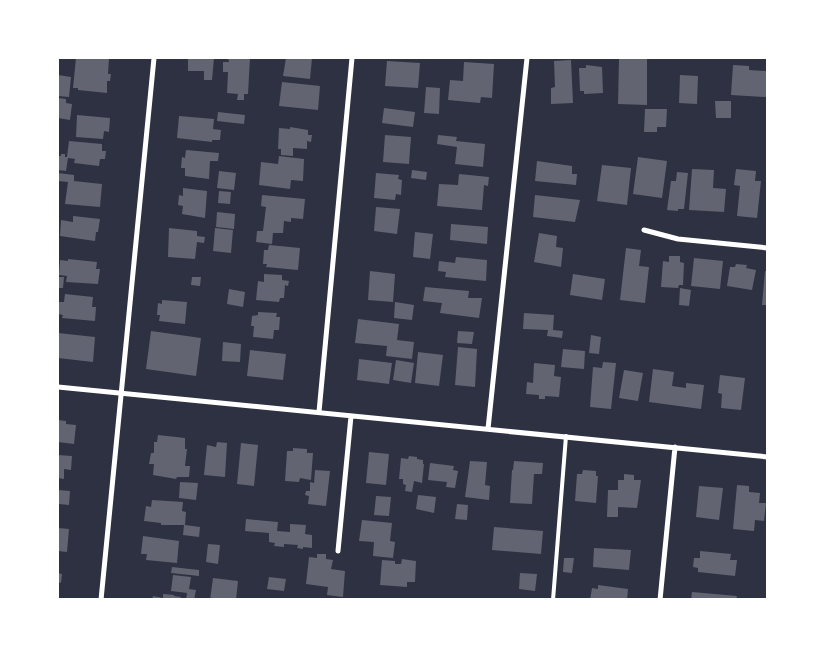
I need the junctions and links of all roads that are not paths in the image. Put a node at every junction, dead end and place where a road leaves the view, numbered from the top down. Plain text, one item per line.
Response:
1 (154, 58) edge
2 (352, 58) edge
3 (527, 58) edge
4 (644, 230) dead end
5 (768, 248) edge
6 (58, 387) edge
7 (121, 394) junction
8 (318, 412) junction
9 (351, 416) junction
10 (488, 429) junction
11 (566, 436) junction
12 (675, 447) junction
13 (768, 457) edge
14 (338, 551) dead end
15 (100, 600) edge
16 (552, 600) edge
17 (660, 600) edge

1 - 7 street
2 - 8 street
3 - 10 street
4 - 5 street
6 - 7 street
7 - 8 street
7 - 15 street
8 - 9 street
9 - 10 street
9 - 14 street
10 - 11 street
11 - 12 street
11 - 16 lane
12 - 13 street
12 - 17 street

